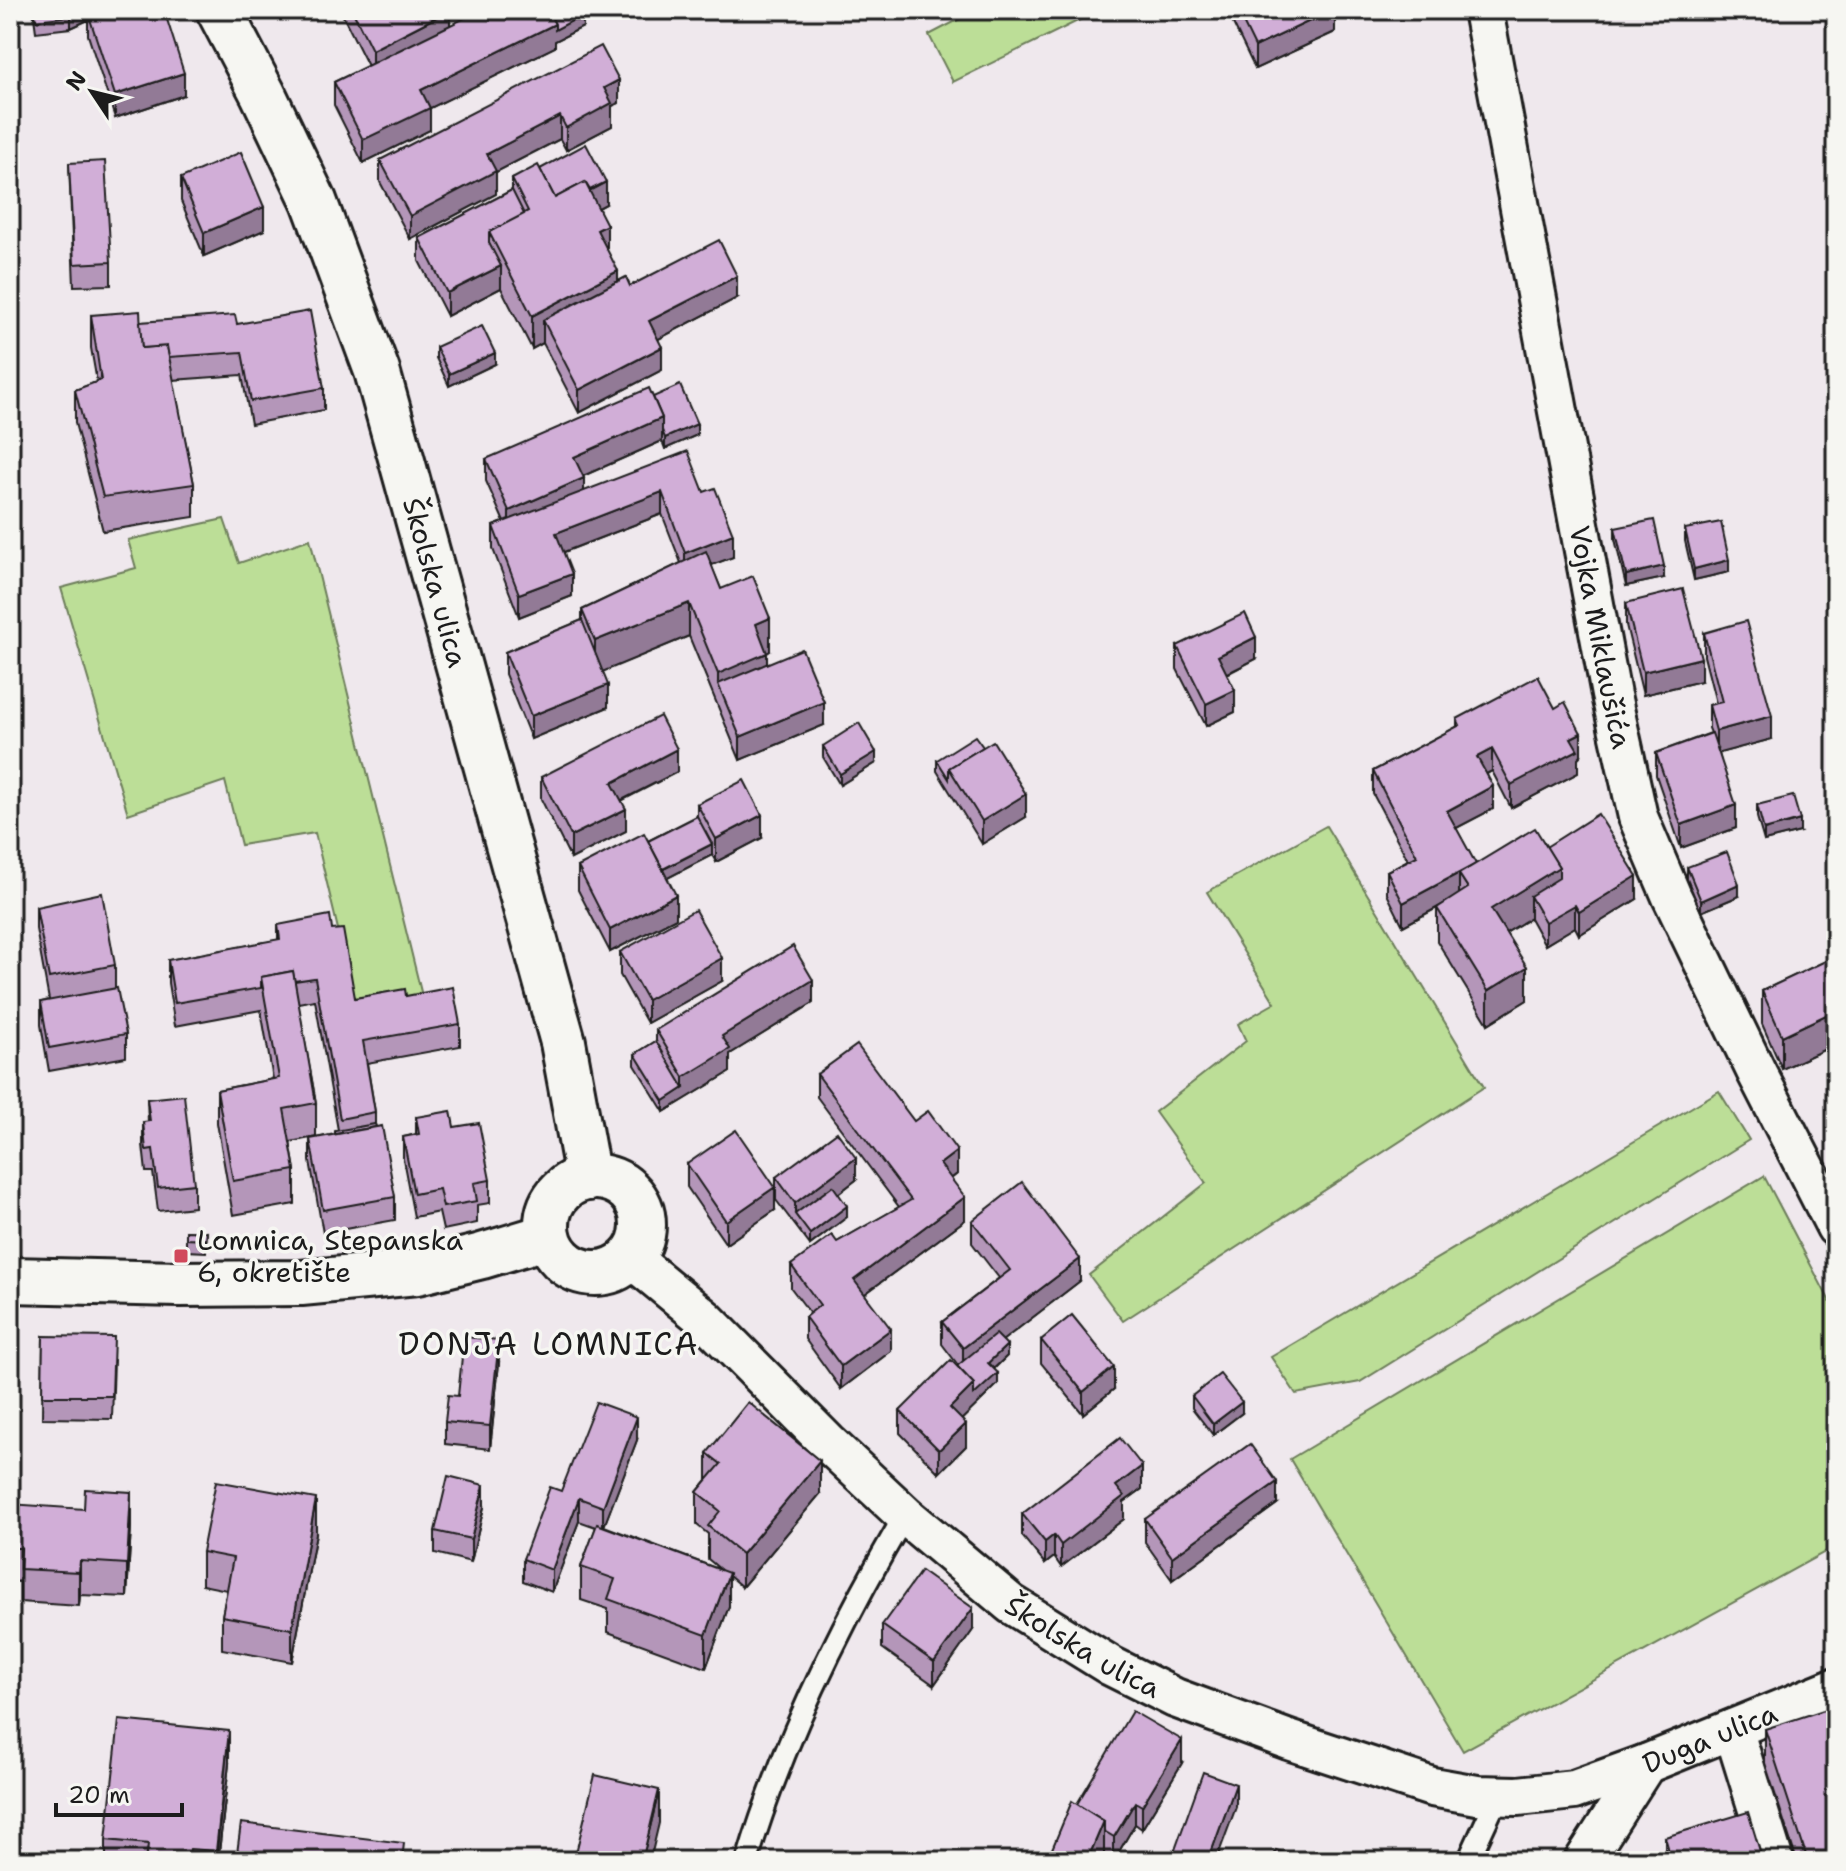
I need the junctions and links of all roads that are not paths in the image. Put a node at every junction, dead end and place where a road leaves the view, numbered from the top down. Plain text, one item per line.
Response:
1 (219, 10) edge
2 (1483, 10) edge
3 (588, 1178) junction
4 (1836, 1227) edge
5 (548, 1236) junction
6 (631, 1258) junction
7 (10, 1280) edge
8 (905, 1515) junction
9 (1836, 1687) edge
10 (1733, 1729) junction
11 (1646, 1764) junction
12 (1498, 1796) junction
13 (747, 1861) edge
14 (1468, 1861) edge
15 (1584, 1861) edge
16 (1774, 1861) edge

1 - 3 street, Školska ulica
2 - 4 street, Vojka Miklaušića
3 - 5 street
3 - 6 street
5 - 6 street
5 - 7 street
6 - 8 street, Školska ulica
8 - 12 street, Školska ulica
8 - 13 lane
9 - 10 street, Duga ulica
10 - 11 street, Duga ulica
10 - 16 street
11 - 12 street, Školska ulica
11 - 15 street, Duga ulica
12 - 14 lane

